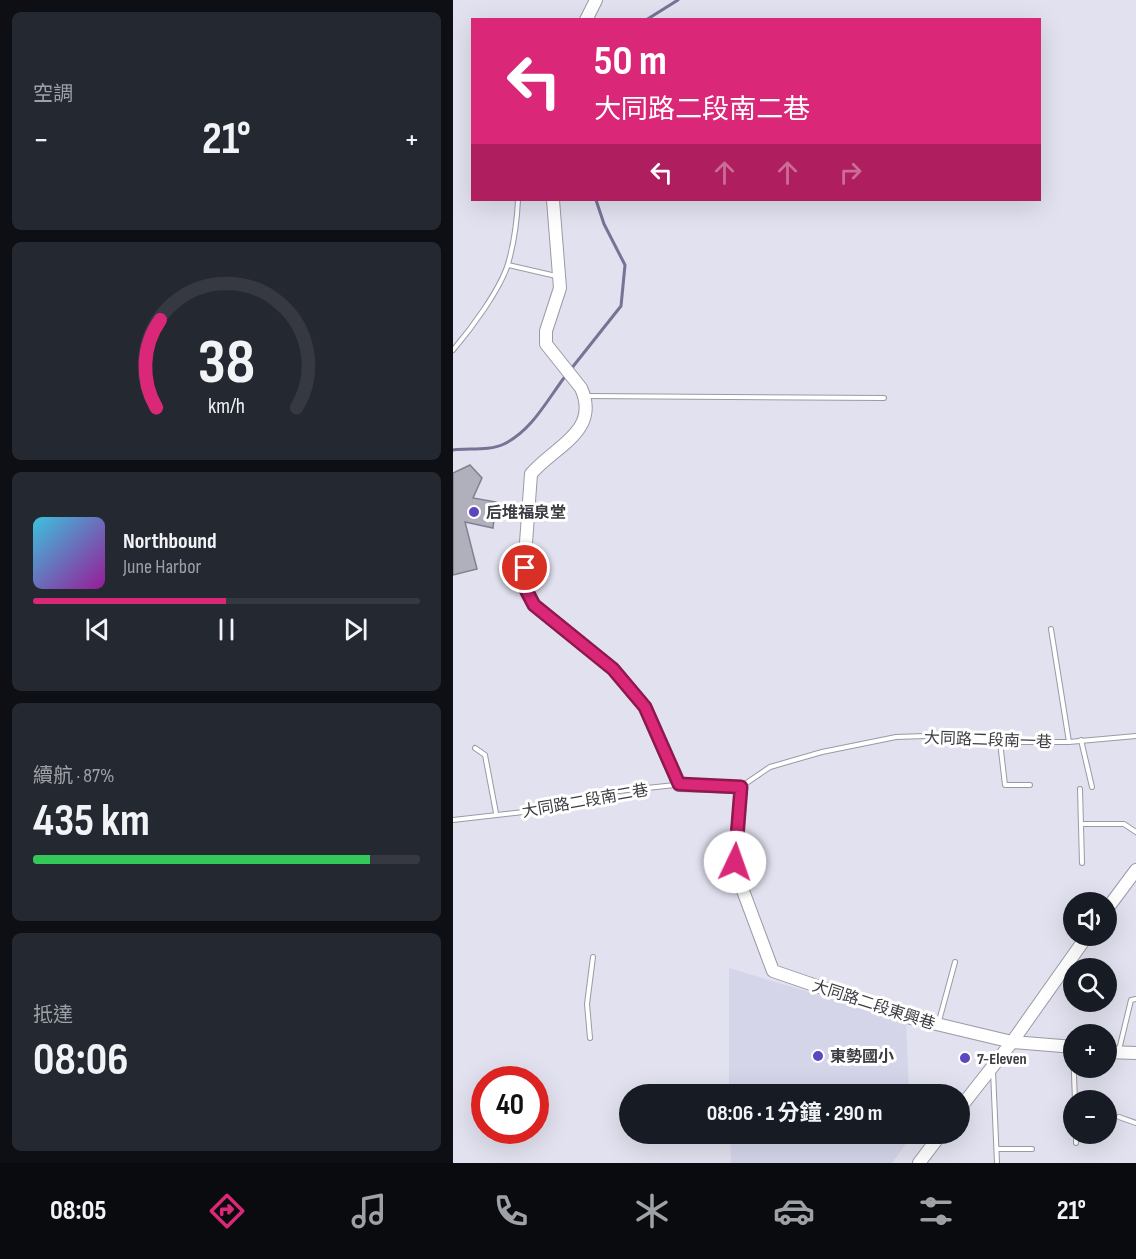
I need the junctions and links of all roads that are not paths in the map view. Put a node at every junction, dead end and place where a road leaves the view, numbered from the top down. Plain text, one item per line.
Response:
1 (596, 0) edge
2 (587, 18) edge
3 (518, 201) edge
4 (553, 201) edge
5 (508, 265) junction
6 (560, 277) junction
7 (453, 350) edge
8 (584, 396) junction
9 (884, 398) dead end
10 (1051, 629) dead end
11 (1136, 736) edge
12 (1081, 740) junction
13 (1000, 742) junction
14 (1069, 742) junction
15 (475, 748) dead end
16 (679, 784) junction
17 (1030, 785) dead end
18 (741, 787) junction
19 (1092, 787) dead end
20 (1080, 789) dead end
21 (496, 813) junction
22 (453, 820) edge
23 (1081, 824) junction
24 (1136, 832) edge
25 (1082, 863) dead end
26 (1136, 870) edge
27 (1117, 896) edge
28 (1080, 946) edge
29 (593, 957) dead end
30 (955, 962) dead end
31 (1136, 999) edge
32 (938, 1025) junction
33 (590, 1038) dead end
34 (1011, 1042) junction
35 (1063, 1046) edge
36 (1125, 1054) edge
37 (993, 1064) junction
38 (970, 1095) edge
39 (1119, 1117) dead end
40 (1136, 1123) edge
41 (933, 1144) edge
42 (997, 1149) junction
43 (1032, 1149) dead end
44 (919, 1163) edge
45 (997, 1163) edge

1 - 2 street
3 - 5 lane
4 - 6 street
5 - 6 lane
5 - 7 lane
6 - 8 street
8 - 9 lane
8 - 16 street
10 - 14 lane
11 - 12 lane, 大同路二段南一巷
12 - 14 lane, 大同路二段南一巷
12 - 19 lane
13 - 14 lane, 大同路二段南一巷
13 - 17 lane
13 - 18 lane, 大同路二段南一巷
15 - 21 lane
16 - 18 street, 大同路二段南二巷
16 - 21 lane, 大同路二段南二巷
18 - 32 street, 大同路二段東興巷
20 - 23 lane
21 - 22 lane, 大同路二段南二巷
23 - 24 lane
23 - 25 lane
26 - 27 street
28 - 34 street
29 - 33 lane
30 - 32 lane
31 - 36 lane
32 - 34 street, 大同路二段東興巷
34 - 35 street, 大同路二段東興巷
34 - 37 street
37 - 38 street
37 - 42 lane
39 - 40 lane
41 - 44 street
42 - 43 lane
42 - 45 lane

